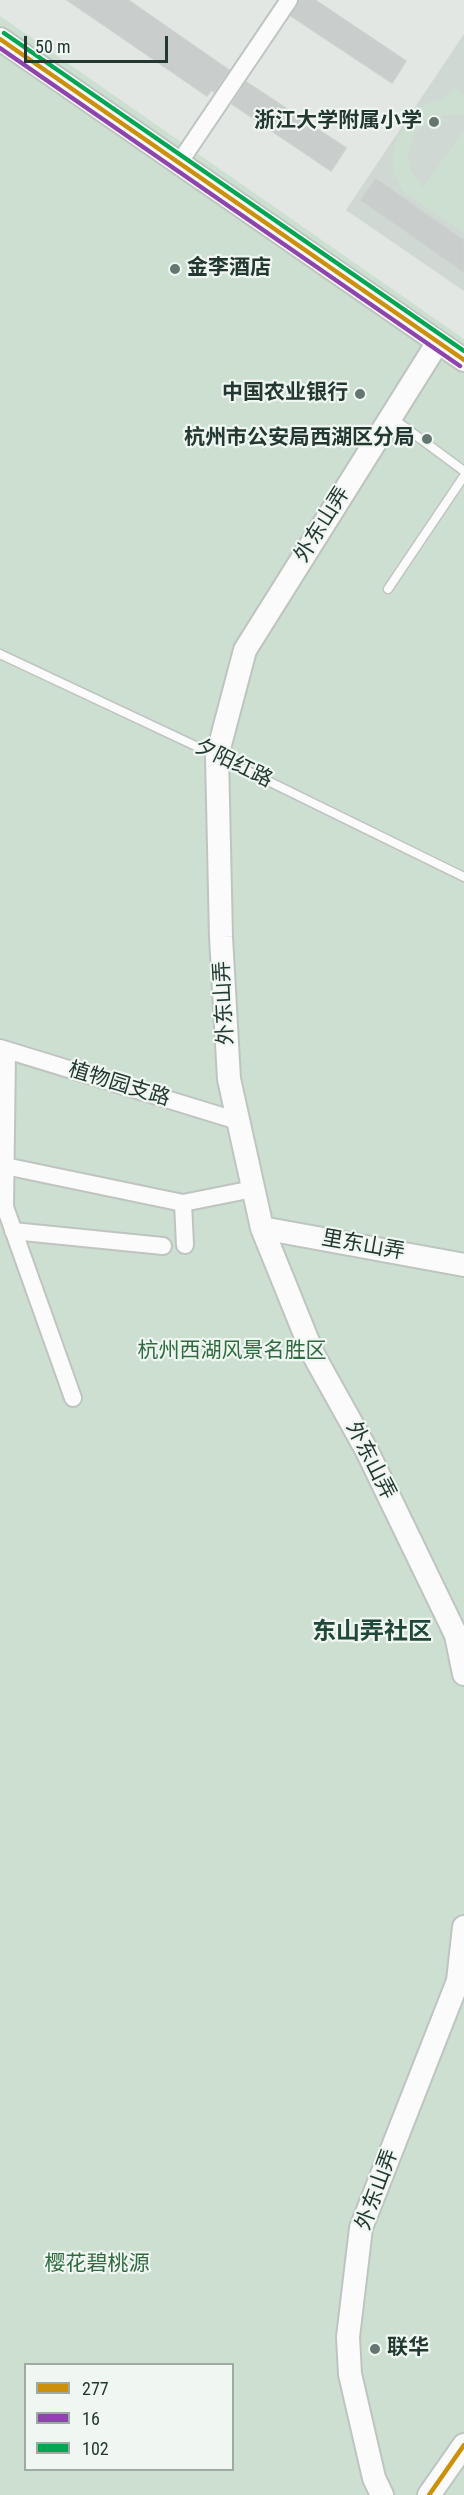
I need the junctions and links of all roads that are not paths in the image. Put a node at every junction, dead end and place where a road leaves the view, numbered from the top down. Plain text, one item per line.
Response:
1 (289, 0) edge
2 (0, 39) edge
3 (179, 163) junction
4 (438, 342) junction
5 (464, 360) edge
6 (391, 417) junction
7 (464, 471) edge
8 (464, 476) edge
9 (388, 589) dead end
10 (0, 654) edge
11 (217, 756) junction
12 (464, 877) edge
13 (3, 1050) edge
14 (238, 1121) junction
15 (5, 1166) junction
16 (253, 1189) junction
17 (183, 1203) junction
18 (262, 1228) junction
19 (13, 1231) junction
20 (185, 1245) dead end
21 (163, 1246) dead end
22 (464, 1265) edge
23 (73, 1398) dead end
24 (464, 1674) edge
25 (464, 1927) edge
26 (464, 2445) edge
27 (382, 2495) edge
28 (429, 2495) edge

1 - 3 street
2 - 3 street
3 - 4 street
4 - 5 street
4 - 6 street, 外东山弄
6 - 7 lane
6 - 11 street, 外东山弄
8 - 9 lane
10 - 11 lane, 夕阳红路
11 - 12 lane, 夕阳红路
11 - 14 street, 外东山弄
13 - 14 street, 植物园支路
13 - 15 street
14 - 16 street, 外东山弄
15 - 17 street
15 - 19 street
16 - 17 street
16 - 18 street, 外东山弄
17 - 20 street
18 - 22 street, 里东山弄
18 - 24 street, 外东山弄
19 - 21 street
19 - 23 street
25 - 27 street, 外东山弄
26 - 28 street

